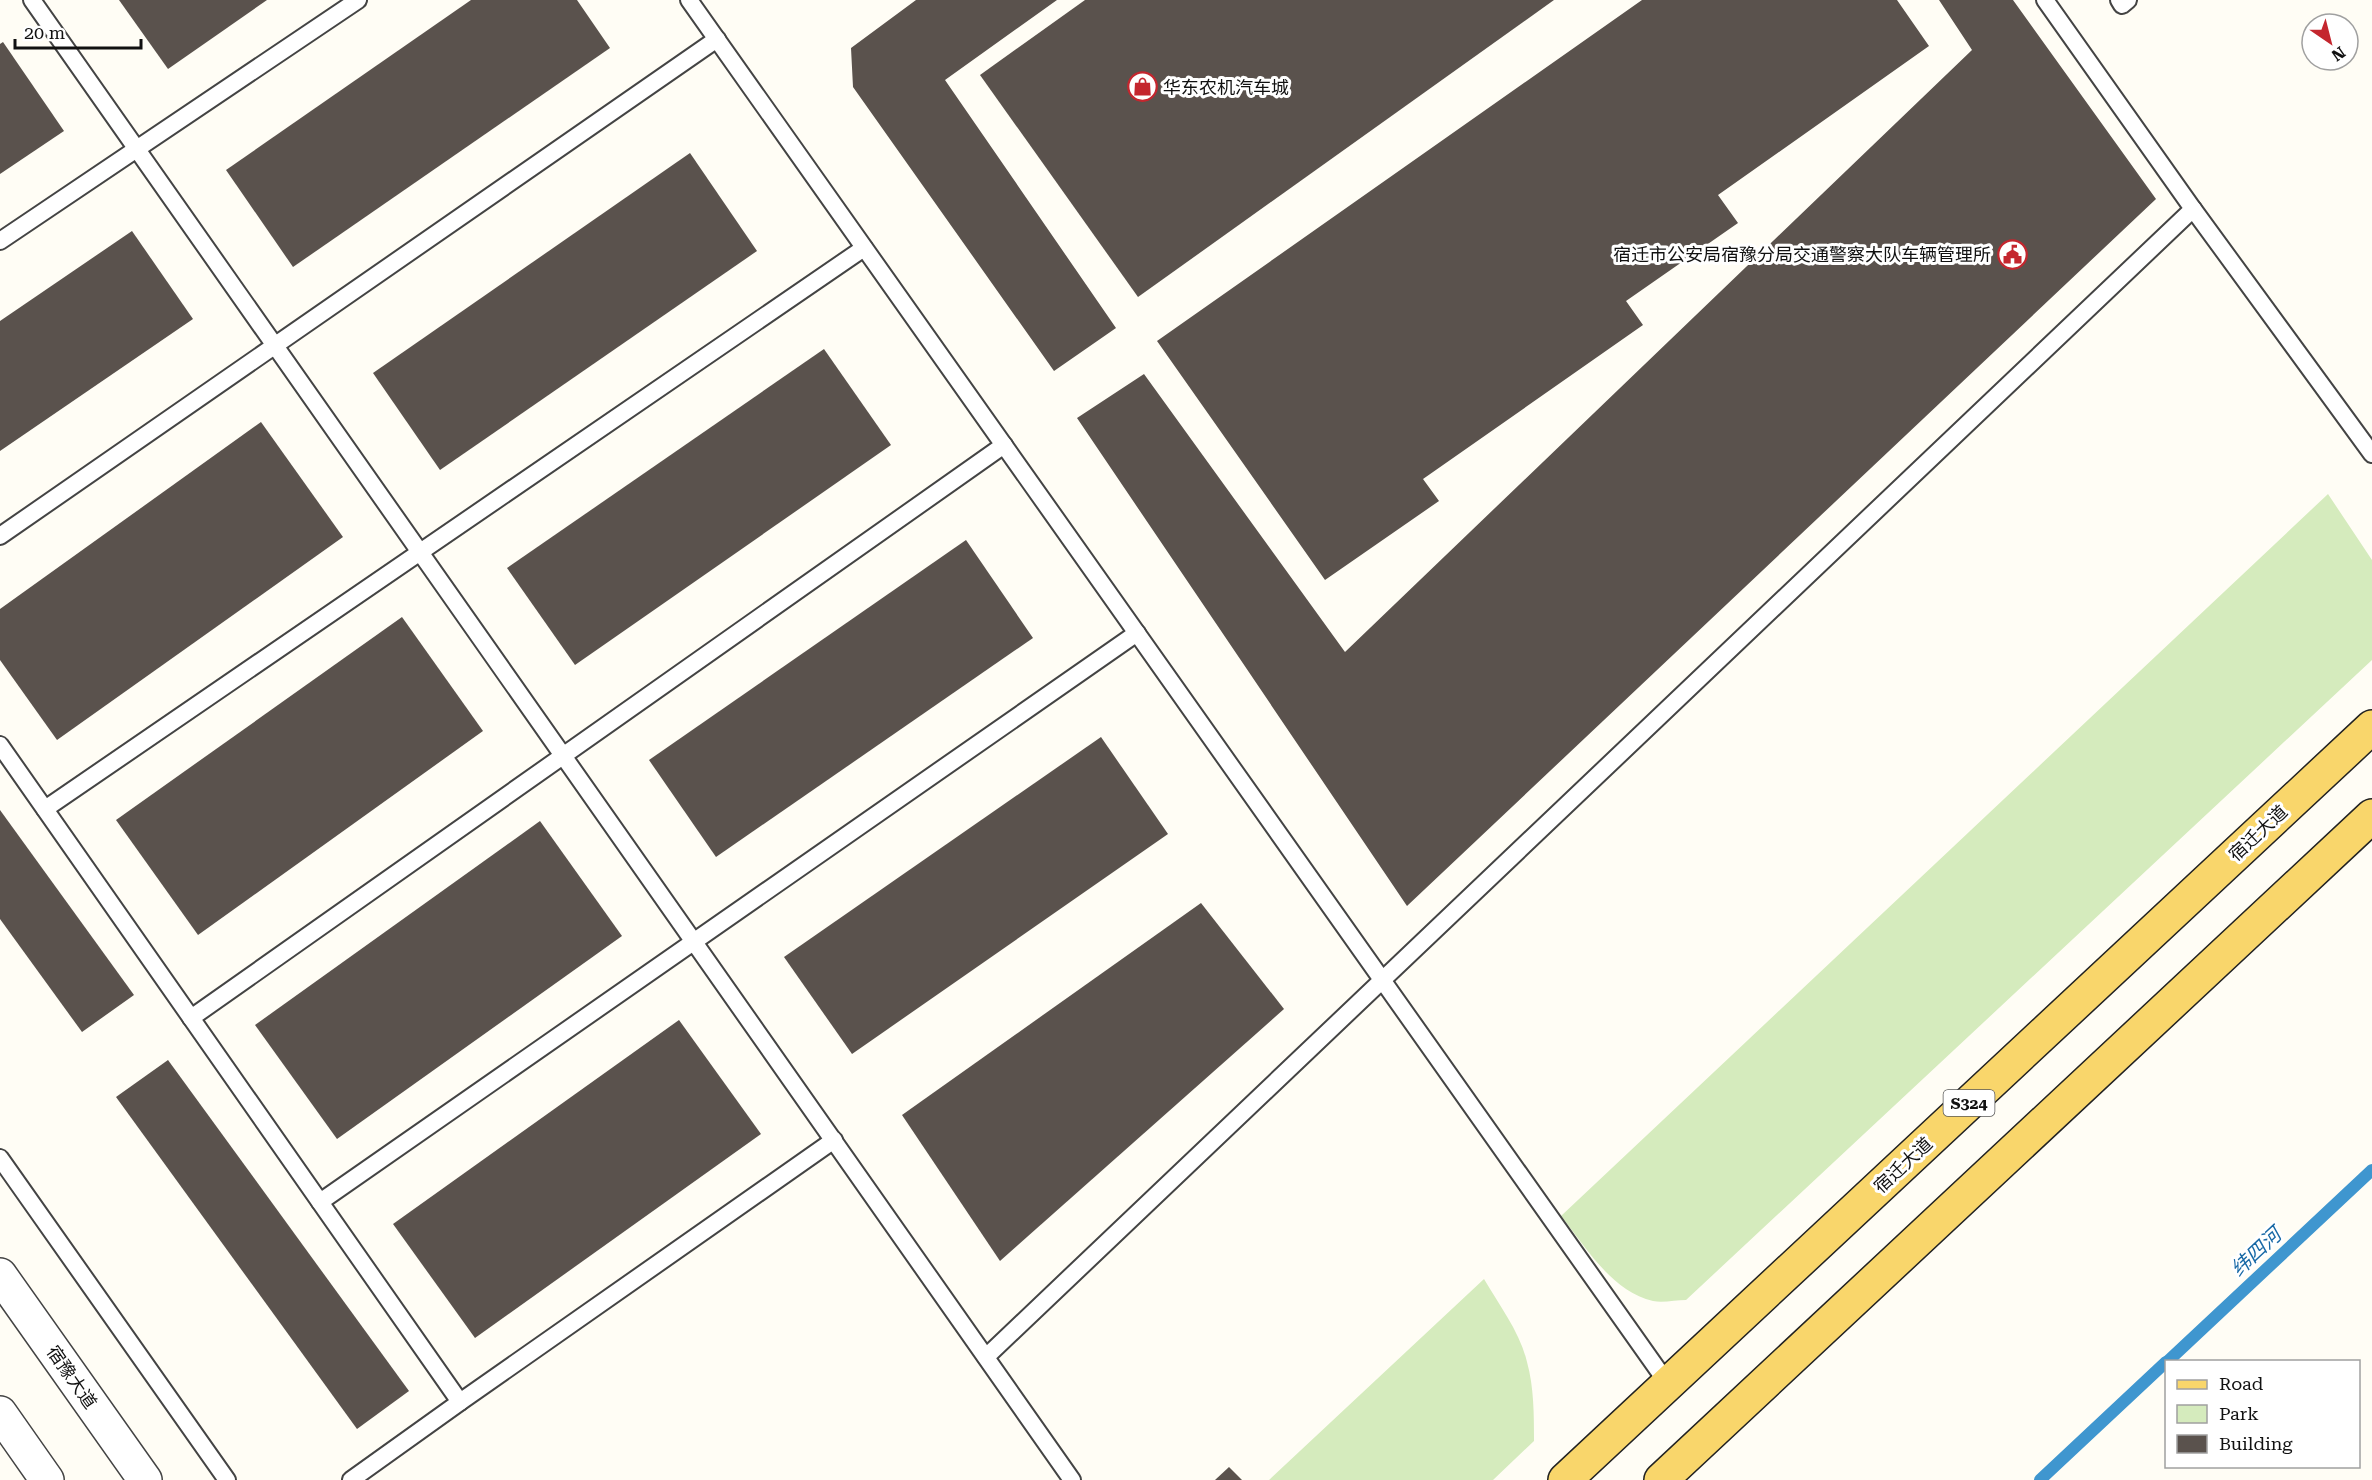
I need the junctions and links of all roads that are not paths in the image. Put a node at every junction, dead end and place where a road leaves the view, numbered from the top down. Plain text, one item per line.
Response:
1 (32, 0) edge
2 (358, 0) edge
3 (689, 0) edge
4 (2045, 0) edge
5 (2119, 0) edge
6 (2128, 0) edge
7 (717, 39) junction
8 (136, 149) junction
9 (2193, 209) junction
10 (0, 241) edge
11 (864, 248) junction
12 (275, 346) junction
13 (1004, 445) junction
14 (2372, 453) edge
15 (0, 536) edge
16 (420, 552) junction
17 (1137, 633) junction
18 (2372, 727) edge
19 (0, 745) edge
20 (563, 756) junction
21 (45, 809) junction
22 (2372, 816) edge
23 (694, 942) junction
24 (1382, 980) junction
25 (191, 1018) junction
26 (834, 1140) junction
27 (0, 1158) edge
28 (320, 1202) junction
29 (0, 1275) edge
30 (986, 1356) junction
31 (1668, 1384) junction
32 (460, 1402) junction
33 (0, 1413) edge
34 (47, 1480) edge
35 (145, 1480) edge
36 (227, 1480) edge
37 (351, 1480) edge
38 (1072, 1480) edge
39 (1566, 1480) edge
40 (1661, 1480) edge

1 - 8 lane
2 - 8 lane
3 - 7 lane
4 - 9 lane
5 - 6 lane
7 - 11 lane
7 - 12 lane
8 - 10 lane
8 - 12 lane
9 - 14 lane
9 - 24 lane
11 - 13 lane
11 - 16 lane
12 - 15 lane
12 - 16 lane
13 - 17 lane
13 - 20 lane
16 - 20 lane
16 - 21 lane
17 - 23 lane
17 - 24 lane
18 - 31 main road, 宿迁大道 / S324
19 - 21 lane
20 - 23 lane
20 - 25 lane
21 - 25 lane
22 - 40 main road
23 - 26 lane
23 - 28 lane
24 - 30 lane
24 - 31 lane
25 - 28 lane
26 - 30 lane
26 - 32 lane
27 - 36 lane
28 - 32 lane
29 - 35 street, 宿豫大道
30 - 38 lane
31 - 39 main road, 宿迁大道 / S324
32 - 37 lane
33 - 34 street

